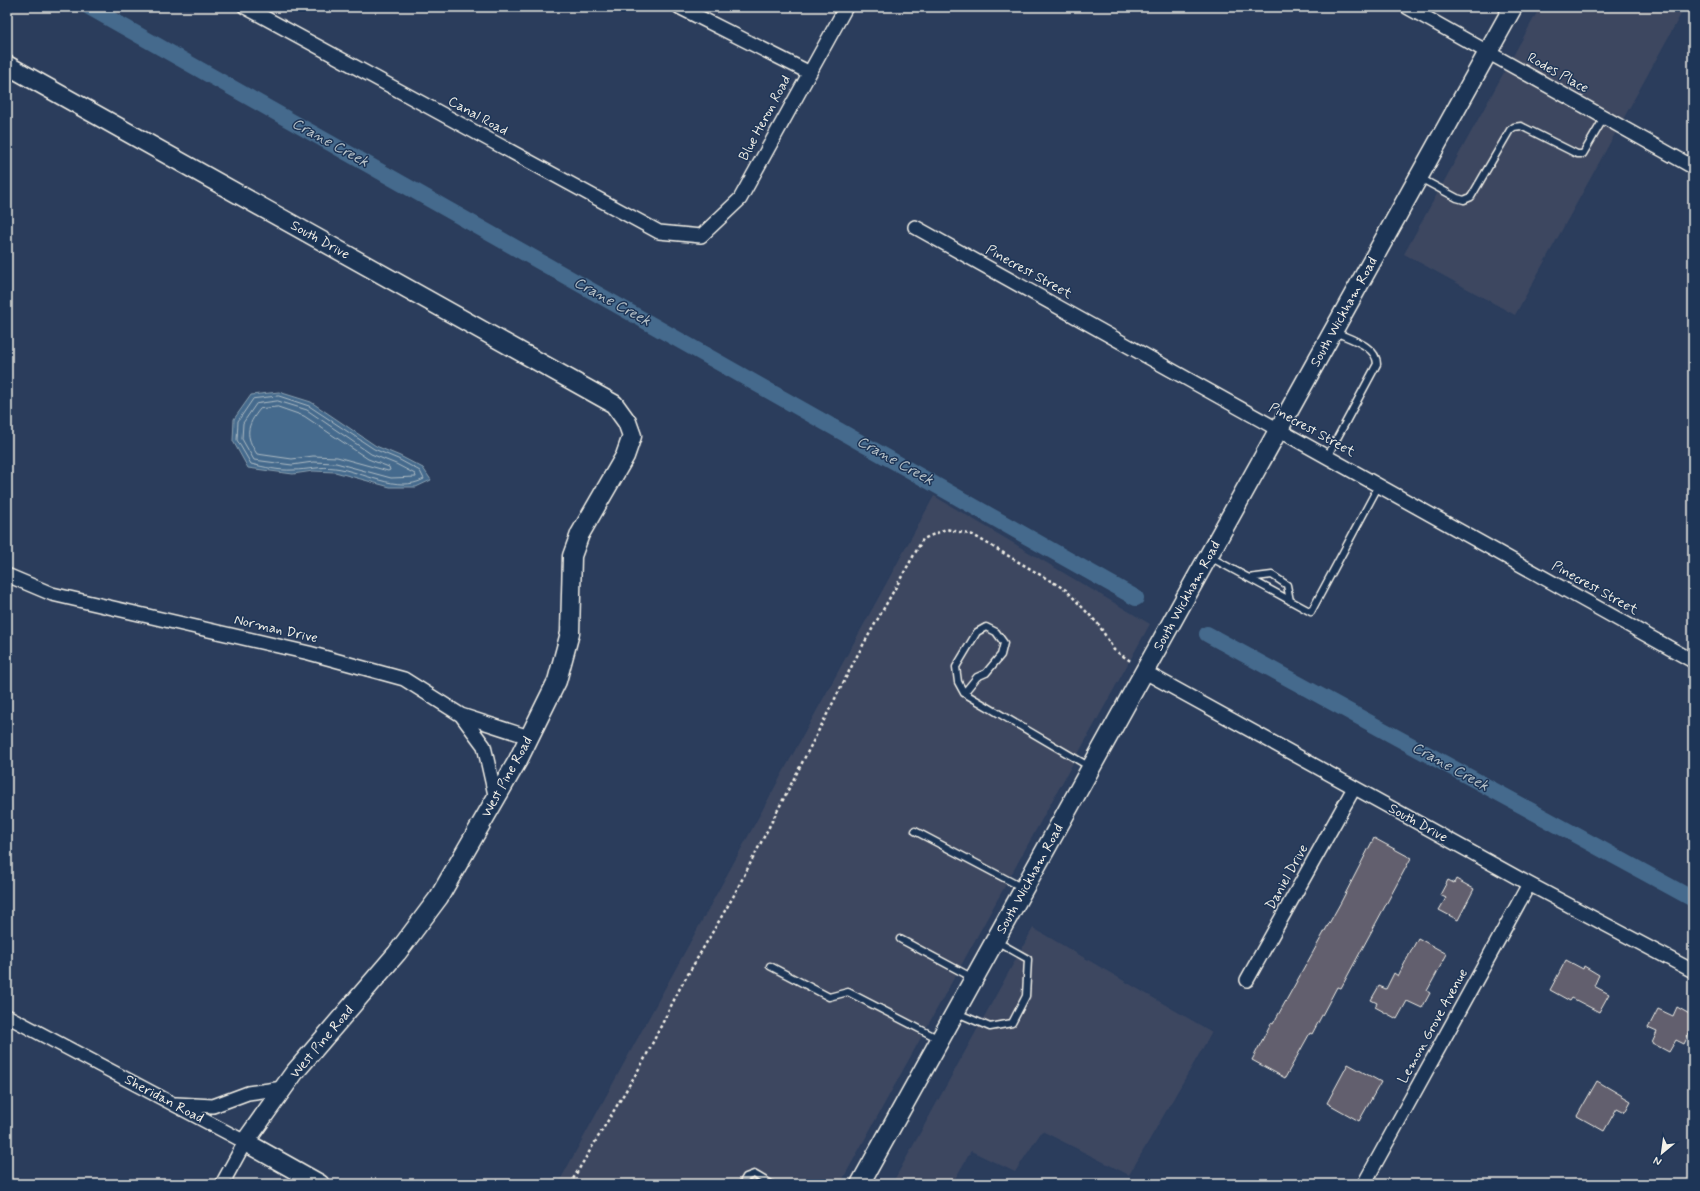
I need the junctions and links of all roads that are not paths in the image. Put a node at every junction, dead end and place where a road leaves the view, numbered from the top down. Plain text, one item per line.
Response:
1 (245, 7) edge
2 (679, 7) edge
3 (846, 7) edge
4 (1407, 7) edge
5 (1513, 7) edge
6 (1488, 53) junction
7 (7, 65) edge
8 (808, 72) junction
9 (1604, 118) junction
10 (1693, 167) edge
11 (1419, 177) junction
12 (915, 227) dead end
13 (701, 236) joint
14 (1334, 331) junction
15 (627, 422) joint
16 (1278, 430) junction
17 (1327, 457) junction
18 (1379, 485) junction
19 (1209, 556) junction
20 (7, 575) edge
21 (1248, 578) junction
22 (1290, 601) junction
23 (1693, 661) edge
24 (1145, 672) junction
25 (964, 693) junction
26 (461, 715) junction
27 (529, 737) junction
28 (1091, 768) junction
29 (1354, 788) junction
30 (496, 799) junction
31 (916, 831) dead end
32 (1529, 884) junction
33 (1024, 889) junction
34 (900, 939) dead end
35 (995, 941) junction
36 (770, 966) dead end
37 (1693, 971) edge
38 (974, 979) junction
39 (1247, 980) dead end
40 (956, 1012) junction
41 (7, 1016) edge
42 (940, 1039) junction
43 (283, 1088) junction
44 (172, 1104) junction
45 (245, 1142) junction
46 (222, 1184) edge
47 (320, 1184) edge
48 (742, 1184) edge
49 (771, 1184) edge
50 (860, 1184) edge
51 (1364, 1184) edge

1 - 13 street, Canal Road
2 - 8 street
3 - 8 street, Blue Heron Road
4 - 6 street, Rodes Place
5 - 6 street, South Wickham Road
6 - 9 street, Rodes Place
6 - 11 street, South Wickham Road
7 - 15 street, South Drive
8 - 13 street, Blue Heron Road
9 - 10 street, Rodes Place
9 - 11 lane
11 - 14 street, South Wickham Road
12 - 16 street, Pinecrest Street
14 - 16 street, South Wickham Road
14 - 17 lane
15 - 27 street, West Pine Road
16 - 17 street, Pinecrest Street
16 - 19 street, South Wickham Road
17 - 18 street, Pinecrest Street
18 - 22 lane
18 - 23 street, Pinecrest Street
19 - 21 lane
19 - 24 street, South Wickham Road
20 - 26 street, Norman Drive
21 - 22 lane
21 - 22 lane
24 - 28 street, South Wickham Road
24 - 29 street, South Drive
25 - 25 lane
25 - 28 lane
26 - 27 street, Norman Drive
26 - 30 street
27 - 30 street, West Pine Road
28 - 33 street, South Wickham Road
29 - 32 street, South Drive
29 - 39 street, Daniel Drive
30 - 43 street, West Pine Road
31 - 33 lane
32 - 37 street, South Drive
32 - 51 street, Lemon Grove Avenue
33 - 35 street, South Wickham Road
34 - 38 lane
35 - 38 street, South Wickham Road
35 - 40 lane
36 - 42 lane
38 - 40 street, South Wickham Road
40 - 42 street, South Wickham Road
41 - 44 street, Sheridan Road
42 - 50 street, South Wickham Road
43 - 44 street, West Pine Road
43 - 45 street, West Pine Road
44 - 45 street, Sheridan Road
45 - 46 street, West Pine Road
45 - 47 street, Sheridan Road
48 - 49 lane

